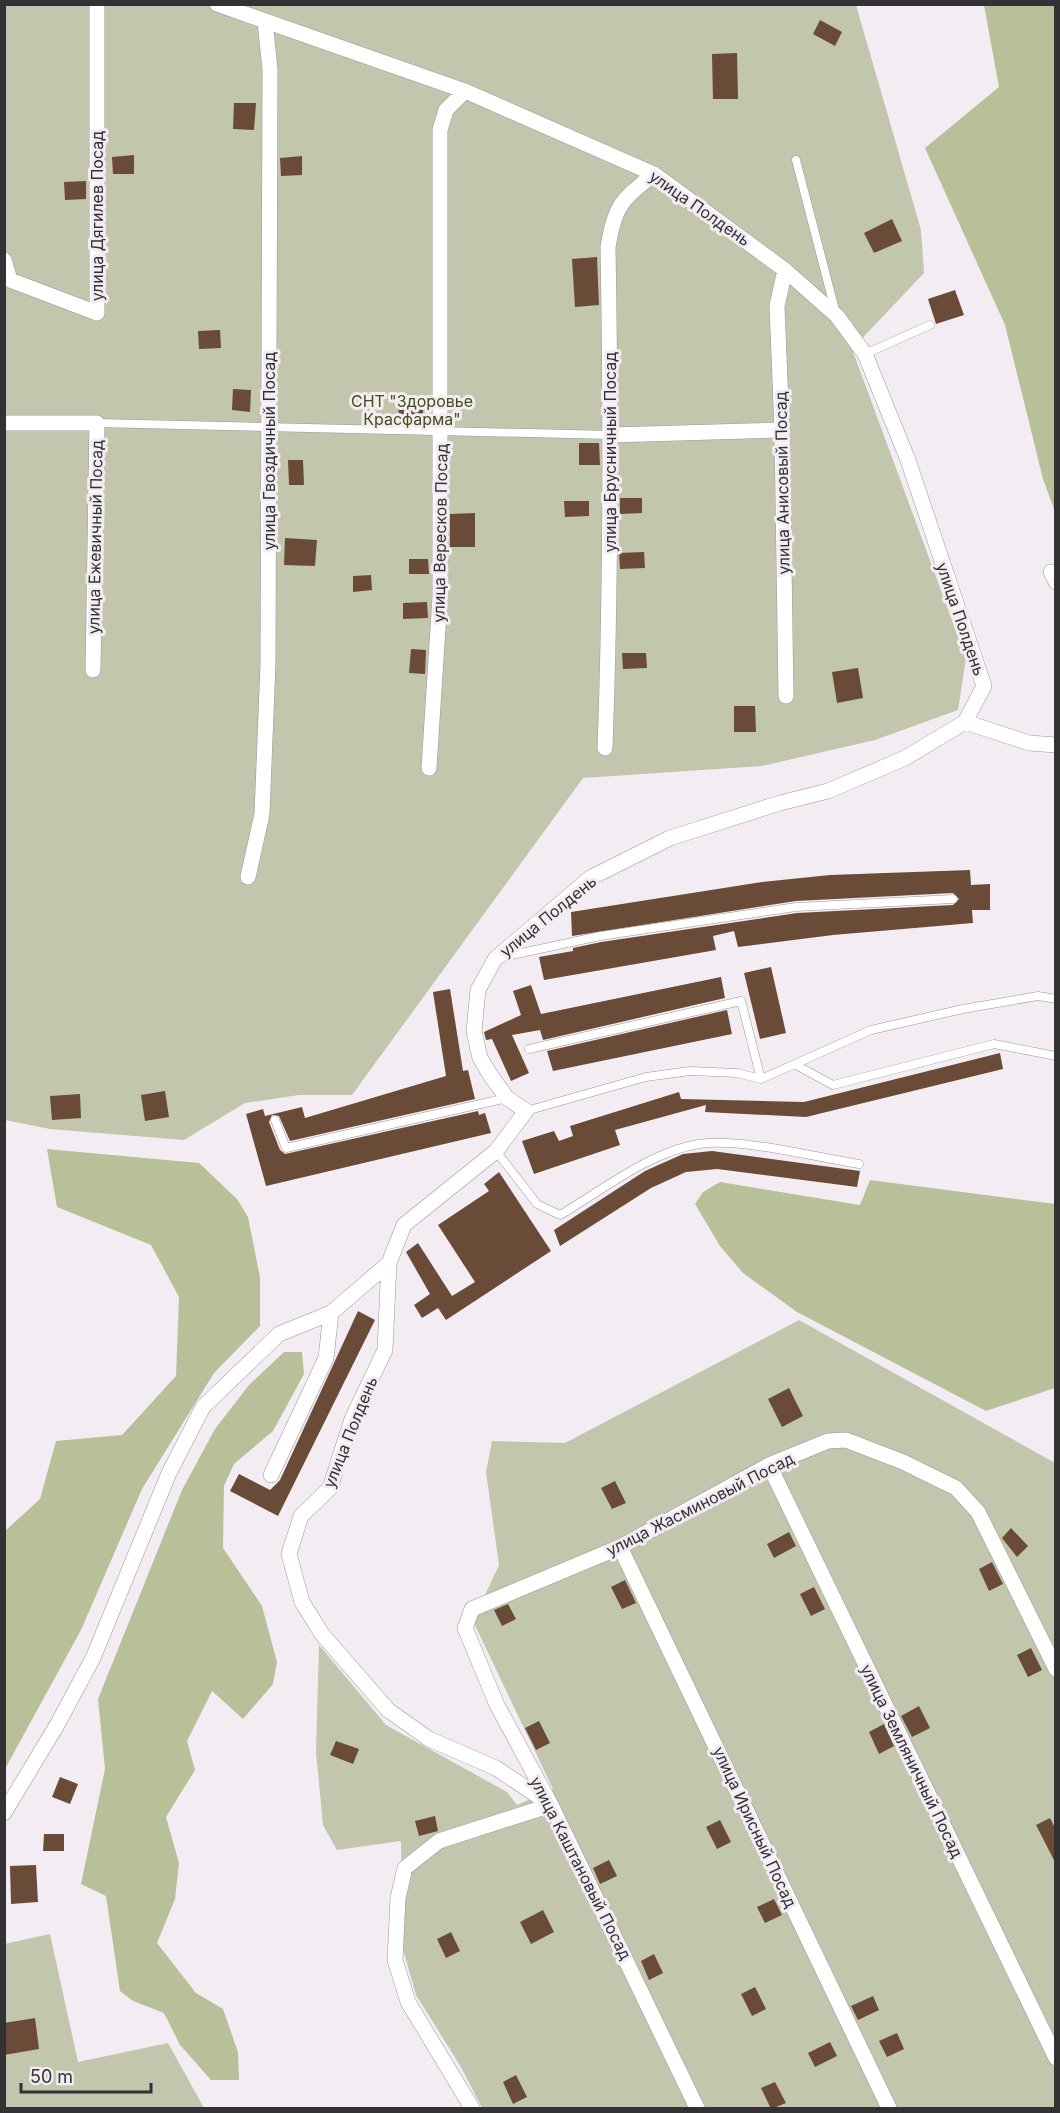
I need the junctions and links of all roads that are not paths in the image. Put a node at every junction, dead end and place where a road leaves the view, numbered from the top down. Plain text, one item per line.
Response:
1 (97, 4) edge
2 (217, 4) edge
3 (265, 22) junction
4 (465, 90) junction
5 (796, 160) dead end
6 (654, 174) junction
7 (4, 260) edge
8 (784, 270) junction
9 (837, 316) junction
10 (930, 325) dead end
11 (865, 354) junction
12 (4, 423) edge
13 (97, 423) junction
14 (270, 427) junction
15 (442, 429) junction
16 (782, 430) junction
17 (612, 435) junction
18 (93, 670) dead end
19 (786, 696) dead end
20 (965, 722) junction
21 (1056, 745) edge
22 (604, 748) dead end
23 (429, 768) dead end
24 (248, 878) dead end
25 (953, 899) dead end
26 (495, 959) junction
27 (1056, 999) edge
28 (529, 1049) dead end
29 (1056, 1056) edge
30 (796, 1065) junction
31 (761, 1079) junction
32 (507, 1098) junction
33 (526, 1111) junction
34 (275, 1120) dead end
35 (496, 1151) junction
36 (859, 1164) dead end
37 (389, 1263) junction
38 (331, 1313) junction
39 (769, 1465) junction
40 (271, 1475) dead end
41 (620, 1547) junction
42 (465, 1628) joint
43 (1056, 1669) edge
44 (551, 1805) junction
45 (4, 1814) edge
46 (1056, 2058) edge
47 (468, 2106) edge
48 (698, 2109) edge
49 (889, 2109) edge

1 - 7 street, улица Дягилев Посад
2 - 3 street, улица Полдень
3 - 4 street, улица Полдень
3 - 14 street, улица Гвоздичный Посад
4 - 6 street, улица Полдень
4 - 15 street, улица Вересков Посад
5 - 9 lane
6 - 8 street, улица Полдень
6 - 17 street, улица Брусничный Посад
8 - 9 street, улица Полдень
8 - 16 street, улица Анисовый Посад
9 - 11 street, улица Полдень
10 - 11 lane
11 - 20 street, улица Полдень
12 - 13 street, улица Ежевичный Посад
13 - 14 lane
13 - 18 street, улица Ежевичный Посад
14 - 15 lane
14 - 24 street, улица Гвоздичный Посад
15 - 17 lane
15 - 23 street, улица Вересков Посад
16 - 17 street
16 - 19 street, улица Анисовый Посад
17 - 22 street, улица Брусничный Посад
20 - 21 street
20 - 26 street, улица Полдень
25 - 26 lane
26 - 32 street, улица Полдень
27 - 30 lane
28 - 31 lane
29 - 30 lane
30 - 31 lane
31 - 33 lane
32 - 33 street, улица Полдень
32 - 34 lane
33 - 35 street, улица Полдень
35 - 36 lane
35 - 37 street, улица Полдень
37 - 38 street
37 - 44 street, улица Полдень
38 - 40 street
38 - 45 street
39 - 41 street, улица Жасминовый Посад
39 - 43 street, улица Жасминовый Посад
39 - 46 street, улица Земляничный Посад
41 - 42 street, улица Жасминовый Посад
41 - 49 street, улица Ирисный Посад
42 - 44 street, улица Каштановый Посад
44 - 47 street
44 - 48 street, улица Каштановый Посад

